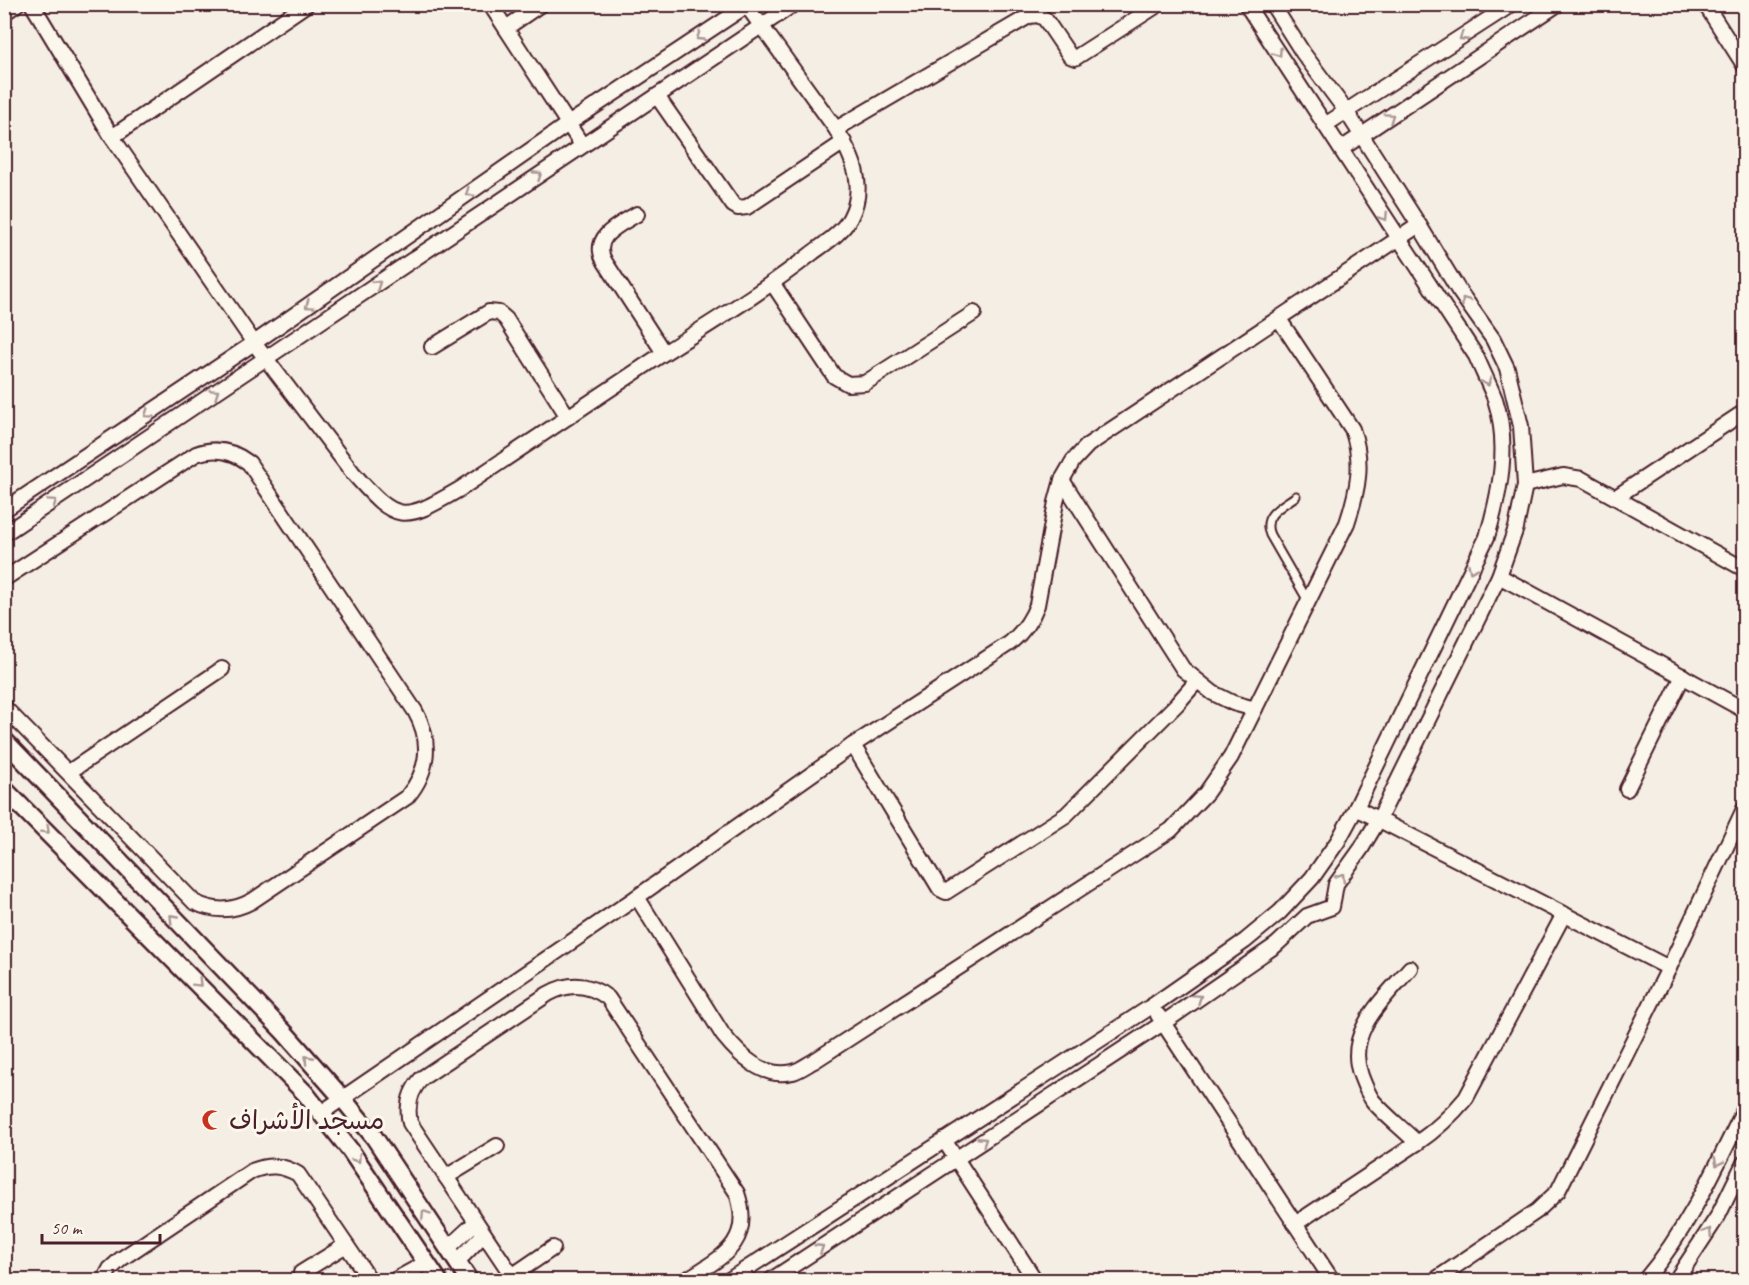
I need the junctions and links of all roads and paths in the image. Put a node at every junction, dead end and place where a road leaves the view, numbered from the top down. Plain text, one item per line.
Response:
1 (17, 4) edge
2 (32, 4) edge
3 (307, 4) edge
4 (490, 4) edge
5 (541, 4) edge
6 (794, 4) edge
7 (1159, 4) edge
8 (1246, 4) edge
9 (1272, 4) edge
10 (1512, 4) edge
11 (1558, 4) edge
12 (1705, 4) edge
13 (748, 5) edge
14 (1036, 10) edge
15 (4, 13) edge
16 (762, 27) junction
17 (506, 28) junction
18 (1744, 65) edge
19 (657, 96) junction
20 (1346, 111) junction
21 (568, 124) junction
22 (1325, 125) junction
23 (836, 129) junction
24 (112, 136) junction
25 (1360, 137) junction
26 (844, 142) junction
27 (582, 145) junction
28 (1341, 149) junction
29 (637, 214) dead end
30 (1419, 225) junction
31 (1398, 239) junction
32 (773, 284) junction
33 (974, 314) dead end
34 (1279, 320) junction
35 (254, 343) junction
36 (432, 347) dead end
37 (664, 353) junction
38 (266, 359) junction
39 (1744, 412) edge
40 (568, 417) junction
41 (1062, 480) junction
42 (1525, 485) junction
43 (1296, 496) dead end
44 (1616, 497) junction
45 (4, 510) edge
46 (4, 534) edge
47 (1744, 570) edge
48 (1499, 576) junction
49 (4, 579) edge
50 (1308, 601) junction
51 (222, 669) dead end
52 (1683, 676) junction
53 (1197, 681) junction
54 (4, 707) edge
55 (1255, 709) junction
56 (1744, 710) edge
57 (4, 740) edge
58 (853, 745) junction
59 (68, 772) junction
60 (4, 789) edge
61 (1627, 789) dead end
62 (52, 790) junction
63 (1356, 807) junction
64 (1744, 809) edge
65 (1378, 819) junction
66 (637, 897) junction
67 (1564, 914) junction
68 (1410, 968) dead end
69 (1669, 968) junction
70 (1152, 1006) junction
71 (1163, 1023) junction
72 (343, 1099) junction
73 (1744, 1110) edge
74 (321, 1113) junction
75 (944, 1140) junction
76 (1417, 1143) junction
77 (497, 1146) dead end
78 (957, 1158) junction
79 (1744, 1163) edge
80 (446, 1177) junction
81 (476, 1222) junction
82 (1295, 1224) junction
83 (484, 1234) junction
84 (346, 1245) junction
85 (553, 1248) dead end
86 (452, 1255) junction
87 (301, 1273) dead end
88 (432, 1275) edge
89 (514, 1278) edge
90 (731, 1280) edge
91 (104, 1281) edge
92 (370, 1281) edge
93 (395, 1281) edge
94 (469, 1281) edge
95 (686, 1281) edge
96 (771, 1281) edge
97 (1035, 1281) edge
98 (1332, 1281) edge
99 (1435, 1281) edge
100 (1645, 1281) edge
101 (1676, 1281) edge

1 - 15 street
2 - 24 street
3 - 24 street
4 - 17 street
5 - 17 street
6 - 16 street
7 - 14 street
8 -> 22 street
9 - 20 street
10 -> 20 street
25 -> 11 street
12 - 18 street
13 - 16 street
13 -> 21 street
14 - 23 street
16 - 19 street
16 - 23 street
17 - 21 street
19 - 26 street
19 - 27 street
20 - 22 street
20 - 25 street
21 - 27 street
21 -> 35 street
22 - 28 street
23 - 26 street
24 - 35 street
25 - 28 street
25 - 30 street
26 - 32 street
38 -> 27 street
28 -> 31 street
29 - 37 street
30 - 31 street
42 -> 30 street
31 - 34 street
31 -> 63 street
32 - 33 street
32 - 37 street
34 - 41 street
34 - 50 street
35 - 38 street
35 -> 45 street
36 - 40 street
37 - 40 street
38 - 40 street
46 -> 38 street
39 - 44 street
41 - 53 street
41 - 58 street
42 - 44 street
42 - 48 street
43 - 50 lane
44 - 47 street
48 - 52 street
48 - 65 street
49 - 59 street
50 - 55 street
51 - 59 street
52 - 56 street
52 - 61 street
53 - 55 street
53 - 58 street
54 - 59 street
55 - 66 street
57 - 62 street
58 - 66 street
59 - 62 street
60 -> 74 street
72 -> 62 street
63 - 65 street
63 - 70 street
64 - 69 street
65 - 67 street
71 -> 65 street
66 - 72 street
67 - 69 street
67 - 76 street
68 - 76 street
69 - 99 street
70 - 71 street
70 - 75 street
78 -> 71 street
71 - 82 street
72 - 74 street
86 -> 72 street
73 -> 100 street
74 -> 88 street
75 - 78 street
75 - 90 street
76 - 82 street
77 - 80 street
96 -> 78 street
78 - 97 street
101 -> 79 street
80 - 81 street
80 - 95 street
81 - 83 street
81 - 86 street
82 - 98 street
83 - 86 street
83 - 89 street
84 - 87 street
84 - 91 street
84 - 92 street
85 - 89 street
86 - 94 street
88 - 93 street

